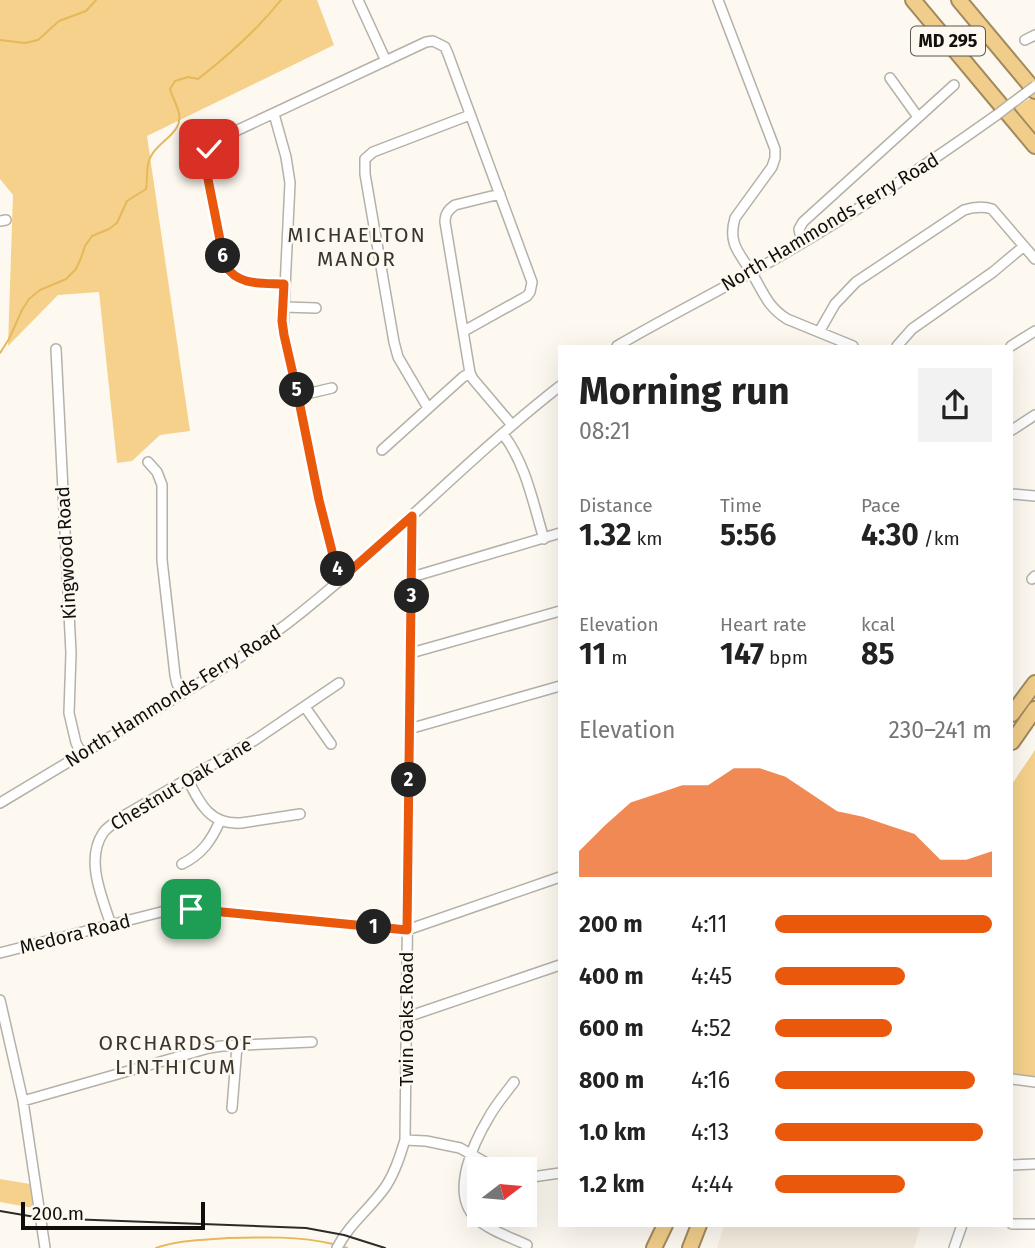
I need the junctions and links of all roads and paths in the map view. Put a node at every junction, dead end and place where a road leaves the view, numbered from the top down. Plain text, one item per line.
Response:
1 (358, 0) edge
2 (718, 0) edge
3 (913, 0) edge
4 (959, 0) edge
5 (1035, 34) edge
6 (1025, 40) dead end
7 (386, 61) junction
8 (890, 78) dead end
9 (954, 85) dead end
10 (1032, 90) edge
11 (274, 114) junction
12 (470, 116) junction
13 (918, 117) junction
14 (1035, 146) edge
15 (500, 194) junction
16 (802, 243) junction
17 (1024, 246) junction
18 (1035, 259) edge
19 (752, 272) junction
20 (284, 284) junction
21 (284, 307) junction
22 (316, 308) dead end
23 (464, 331) junction
24 (1035, 331) edge
25 (819, 332) junction
26 (619, 345) edge
27 (851, 345) edge
28 (898, 345) edge
29 (1013, 345) edge
30 (56, 349) dead end
31 (470, 373) junction
32 (331, 388) dead end
33 (558, 388) edge
34 (298, 396) junction
35 (428, 408) junction
36 (1035, 415) edge
37 (512, 425) junction
38 (1013, 429) edge
39 (503, 433) junction
40 (382, 450) dead end
41 (148, 462) dead end
42 (1013, 494) edge
43 (1035, 496) edge
44 (412, 516) junction
45 (558, 534) edge
46 (544, 539) junction
47 (412, 577) junction
48 (342, 578) junction
49 (558, 612) edge
50 (411, 653) junction
51 (340, 682) dead end
52 (1035, 683) edge
53 (558, 687) edge
54 (183, 693) junction
55 (305, 707) junction
56 (1035, 709) edge
57 (1013, 713) edge
58 (410, 729) junction
59 (1013, 741) edge
60 (331, 744) dead end
61 (82, 754) junction
62 (188, 779) junction
63 (0, 803) edge
64 (300, 814) dead end
65 (220, 821) junction
66 (182, 864) dead end
67 (558, 878) edge
68 (111, 925) junction
69 (407, 930) junction
70 (0, 953) edge
71 (558, 966) edge
72 (0, 1000) edge
73 (407, 1017) junction
74 (312, 1042) dead end
75 (237, 1046) junction
76 (1013, 1079) edge
77 (514, 1082) dead end
78 (1035, 1082) edge
79 (23, 1101) junction
80 (232, 1108) dead end
81 (405, 1140) junction
82 (471, 1153) junction
83 (478, 1157) edge
84 (1035, 1164) edge
85 (1013, 1165) edge
86 (558, 1173) edge
87 (537, 1176) edge
88 (1013, 1224) edge
89 (1035, 1224) edge
90 (664, 1227) edge
91 (672, 1227) edge
92 (698, 1227) edge
93 (961, 1227) edge
94 (527, 1245) dead end
95 (45, 1248) edge
96 (337, 1248) edge
97 (654, 1248) edge
98 (664, 1248) edge
99 (692, 1248) edge
100 (954, 1248) edge

1 - 7 street
2 - 19 street
3 - 14 highway, MD 295
4 - 10 highway, MD 295
5 - 6 street
7 - 11 street
7 - 12 street
8 - 13 street
9 - 13 street
10 - 16 street, North Hammonds Ferry Road, bridge
11 - 20 street
11 - 20 street
12 - 15 street
12 - 35 street
13 - 16 street
15 - 23 street
15 - 23 street
16 - 19 street, North Hammonds Ferry Road
17 - 18 street
17 - 25 street
17 - 28 street
19 - 25 street
19 - 26 street, North Hammonds Ferry Road
20 - 21 street
21 - 22 street
21 - 34 street
23 - 31 street
24 - 29 street
25 - 27 street
30 - 61 street, Kingwood Road
31 - 35 street
31 - 37 street
32 - 34 street
33 - 37 street, North Hammonds Ferry Road
34 - 48 street
35 - 40 street
36 - 38 street
37 - 39 street, North Hammonds Ferry Road
39 - 44 street, North Hammonds Ferry Road
39 - 46 street
41 - 54 street
42 - 43 street
44 - 47 street, Twin Oaks Road
44 - 48 street, North Hammonds Ferry Road
45 - 46 street
46 - 47 street
47 - 50 street, Twin Oaks Road
48 - 54 street, North Hammonds Ferry Road
49 - 50 street
50 - 58 street, Twin Oaks Road
51 - 55 street, Chestnut Oak Lane
52 - 57 highway
53 - 58 street
54 - 61 street, North Hammonds Ferry Road
55 - 60 street
55 - 62 street, Chestnut Oak Lane
56 - 59 highway
58 - 69 street, Twin Oaks Road
61 - 63 street, North Hammonds Ferry Road
62 - 65 street
62 - 68 street, Chestnut Oak Lane
64 - 65 street
65 - 66 street
67 - 69 street, Medora Road
68 - 69 street, Medora Road
68 - 70 street, Medora Road
69 - 73 street, Twin Oaks Road
71 - 73 street
72 - 79 street
73 - 81 street, Twin Oaks Road
74 - 75 street
75 - 79 street
75 - 80 street
76 - 78 street
77 - 82 street
79 - 95 street
81 - 82 street
81 - 96 street, Twin Oaks Road
82 - 83 street
82 - 94 street
84 - 85 street
86 - 87 street
88 - 89 street
90 - 97 highway
91 - 98 highway
92 - 99 highway
93 - 100 street

